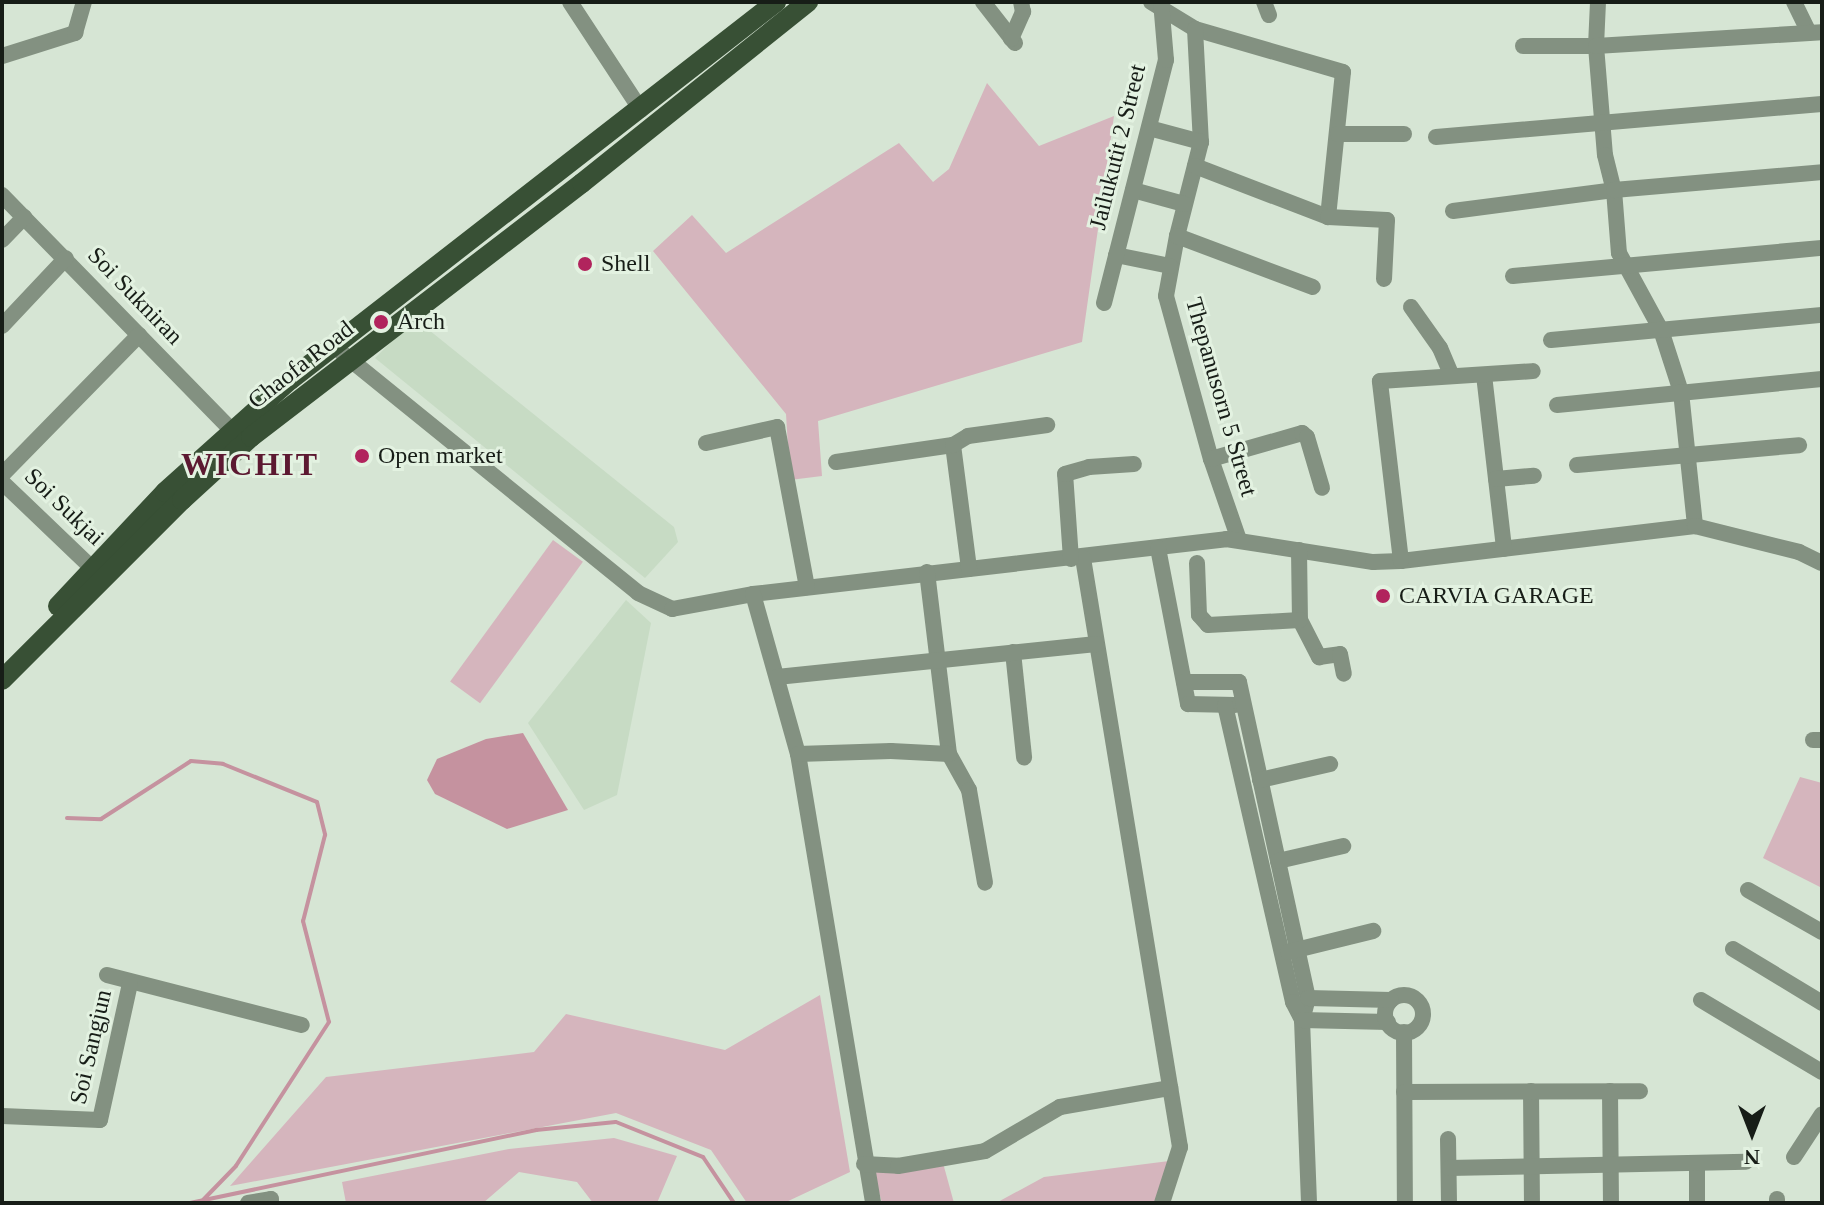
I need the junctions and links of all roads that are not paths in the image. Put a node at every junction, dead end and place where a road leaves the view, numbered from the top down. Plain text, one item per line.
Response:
1 (84, 2) edge
2 (570, 2) edge
3 (776, 2) edge
4 (808, 2) edge
5 (983, 2) edge
6 (1021, 2) edge
7 (1598, 2) edge
8 (1794, 2) edge
9 (1158, 3) edge
10 (1195, 29) junction
11 (1816, 33) edge
12 (1523, 46) dead end
13 (1596, 46) junction
14 (2, 56) edge
15 (1822, 104) edge
16 (641, 110) junction
17 (1604, 122) junction
18 (1149, 128) junction
19 (1338, 134) junction
20 (1404, 134) dead end
21 (1436, 137) dead end
22 (1201, 142) junction
23 (1195, 166) junction
24 (1822, 172) edge
25 (1133, 190) junction
26 (1614, 190) junction
27 (2, 195) edge
28 (1184, 204) junction
29 (1453, 211) dead end
30 (24, 217) junction
31 (1328, 217) junction
32 (1177, 236) junction
33 (2, 240) edge
34 (1822, 248) edge
35 (1116, 255) junction
36 (66, 258) junction
37 (1626, 265) junction
38 (1170, 266) junction
39 (1513, 276) dead end
40 (1384, 279) dead end
41 (1313, 287) dead end
42 (1104, 303) dead end
43 (1411, 307) dead end
44 (1822, 315) edge
45 (2, 326) edge
46 (1661, 330) junction
47 (139, 335) junction
48 (1551, 340) dead end
49 (332, 346) junction
50 (350, 360) junction
51 (1533, 371) dead end
52 (1484, 375) junction
53 (1452, 376) junction
54 (1822, 379) edge
55 (1681, 392) junction
56 (1557, 405) dead end
57 (1047, 425) dead end
58 (232, 431) junction
59 (706, 443) dead end
60 (953, 445) junction
61 (1799, 445) dead end
62 (1687, 453) junction
63 (1211, 459) junction
64 (836, 462) dead end
65 (1134, 464) dead end
66 (1577, 465) dead end
67 (2, 475) edge
68 (1534, 476) dead end
69 (1496, 479) junction
70 (2, 482) edge
71 (1322, 488) dead end
72 (1695, 526) junction
73 (1239, 540) junction
74 (1158, 548) junction
75 (1504, 549) junction
76 (1299, 550) junction
77 (1077, 558) junction
78 (1401, 561) junction
79 (1197, 563) dead end
80 (1822, 563) edge
81 (92, 568) junction
82 (969, 569) junction
83 (927, 572) junction
84 (807, 587) junction
85 (753, 594) junction
86 (1300, 620) junction
87 (1096, 644) junction
88 (1013, 652) junction
89 (935, 659) junction
90 (2, 668) edge
91 (1344, 674) dead end
92 (777, 677) junction
93 (2, 680) edge
94 (1184, 682) junction
95 (1225, 705) junction
96 (1244, 705) junction
97 (798, 754) junction
98 (949, 754) junction
99 (1024, 757) dead end
100 (1330, 764) dead end
101 (1260, 780) junction
102 (1343, 846) dead end
103 (1278, 861) junction
104 (985, 883) dead end
105 (1748, 890) dead end
106 (1373, 931) dead end
107 (1822, 932) edge
108 (1733, 949) dead end
109 (1290, 951) junction
110 (107, 975) dead end
111 (130, 984) junction
112 (1308, 998) junction
113 (1391, 1000) junction
114 (1701, 1000) dead end
115 (1822, 1003) edge
116 (1302, 1020) junction
117 (1388, 1022) junction
118 (302, 1025) dead end
119 (1404, 1032) junction
120 (1822, 1072) edge
121 (1170, 1088) junction
122 (1531, 1091) junction
123 (1610, 1091) junction
124 (1640, 1091) dead end
125 (1404, 1092) junction
126 (1822, 1114) edge
127 (2, 1116) edge
128 (1448, 1139) dead end
129 (1794, 1157) dead end
130 (1746, 1162) dead end
131 (1697, 1163) junction
132 (864, 1164) junction
133 (1532, 1166) junction
134 (1613, 1166) junction
135 (1449, 1168) junction
136 (248, 1203) edge
137 (271, 1203) edge
138 (873, 1203) edge
139 (1162, 1203) edge
140 (1309, 1203) edge
141 (1405, 1203) edge
142 (1449, 1203) edge
143 (1532, 1203) edge
144 (1611, 1203) edge
145 (1697, 1203) edge

1 - 14 street
2 - 16 street
3 - 16 main road, Chaofa Road
4 - 50 main road, Chaofa Road
5 - 6 street
7 - 13 street
8 - 11 street
9 - 10 street
9 - 18 street, Jailukutit 2 Street
10 - 19 street
10 - 22 street, Thepanusorn 5 Street
11 - 13 street
12 - 13 street
13 - 17 street
15 - 17 street
16 - 49 main road, Chaofa Road
17 - 21 street
17 - 26 street
18 - 22 street
18 - 25 street, Jailukutit 2 Street
19 - 20 street
19 - 31 street
22 - 23 street, Thepanusorn 5 Street
23 - 28 street, Thepanusorn 5 Street
23 - 31 street
24 - 26 street
25 - 28 street
25 - 35 street, Jailukutit 2 Street
26 - 29 street
26 - 37 street
27 - 30 street, Soi Sukniran
28 - 32 street, Thepanusorn 5 Street
30 - 33 street
30 - 36 street, Soi Sukniran
31 - 40 street
32 - 38 street, Thepanusorn 5 Street
32 - 41 street
34 - 37 street
35 - 38 street
35 - 42 street, Jailukutit 2 Street
36 - 45 street
36 - 47 street, Soi Sukniran
37 - 39 street
37 - 46 street
38 - 63 street, Thepanusorn 5 Street
43 - 53 street
44 - 46 street
46 - 48 street
46 - 55 street
47 - 58 street, Soi Sukniran
47 - 67 street
49 - 50 street
49 - 58 main road, Chaofa Road
50 - 85 street
50 - 93 main road, Chaofa Road
51 - 52 street
52 - 53 street
52 - 69 street
53 - 78 street
54 - 55 street
55 - 56 street
55 - 62 street
57 - 60 street
58 - 81 main road, Chaofa Road
59 - 84 street
60 - 64 street
60 - 82 street
61 - 62 street
62 - 66 street
62 - 72 street
63 - 71 street
63 - 73 street, Thepanusorn 5 Street
65 - 77 street
68 - 69 street
69 - 75 street
70 - 81 street, Soi Sukjai
72 - 75 street
72 - 80 street
73 - 74 street
73 - 76 street
74 - 77 street
74 - 94 street
75 - 78 street
76 - 78 street
76 - 86 street
77 - 82 street
77 - 87 street
79 - 86 street
81 - 90 main road, Chaofa Road
82 - 83 street
83 - 84 street
83 - 89 street
84 - 85 street
85 - 92 street
86 - 91 street
87 - 88 street
87 - 121 street
88 - 89 street
88 - 99 street
89 - 92 street
89 - 98 street
92 - 97 street
94 - 95 street
94 - 96 street
95 - 96 street
95 - 109 street
96 - 101 street
97 - 98 street
97 - 132 street
98 - 104 street
100 - 101 street
101 - 103 street
102 - 103 street
103 - 109 street
105 - 107 street
106 - 109 street
108 - 115 street
109 - 112 street
109 - 116 street
110 - 111 street
111 - 118 street
111 - 127 street, Soi Sangjun
112 - 113 street
112 - 116 street
113 - 117 street
113 - 119 street
114 - 120 street
116 - 117 street
116 - 140 street
117 - 119 street
119 - 125 street
121 - 132 street
121 - 139 street
122 - 123 street
122 - 125 street
122 - 133 street
123 - 124 street
123 - 134 street
125 - 141 street
126 - 129 street
128 - 135 street
130 - 131 street
131 - 134 street
131 - 145 street
132 - 138 street
133 - 134 street
133 - 135 street
133 - 143 street
134 - 144 street
135 - 142 street
136 - 137 street

